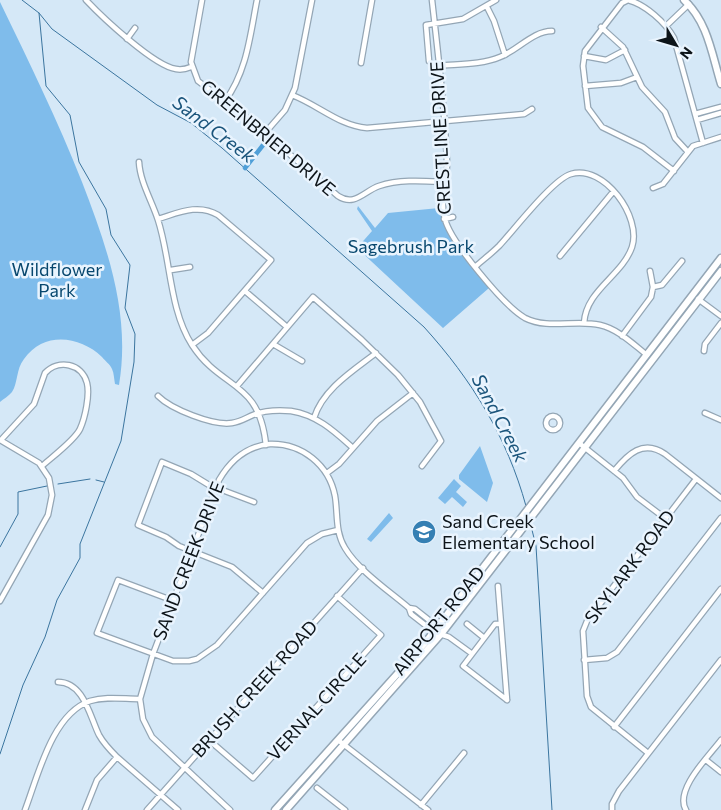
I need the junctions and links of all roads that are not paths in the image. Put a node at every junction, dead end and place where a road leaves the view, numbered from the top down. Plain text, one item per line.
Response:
1 (86, 0) edge
2 (202, 0) edge
3 (257, 0) edge
4 (312, 0) edge
5 (372, 0) edge
6 (432, 0) edge
7 (496, 0) edge
8 (687, 2) edge
9 (487, 7) junction
10 (435, 23) junction
11 (666, 26) junction
12 (601, 27) junction
13 (135, 28) dead end
14 (552, 30) dead end
15 (127, 39) junction
16 (626, 50) junction
17 (505, 55) junction
18 (584, 56) junction
19 (361, 63) dead end
20 (438, 63) junction
21 (191, 67) junction
22 (637, 77) junction
23 (721, 84) edge
24 (585, 86) junction
25 (292, 95) junction
26 (225, 101) junction
27 (721, 107) edge
28 (532, 109) dead end
29 (710, 110) junction
30 (721, 113) edge
31 (695, 114) junction
32 (711, 116) junction
33 (696, 120) junction
34 (444, 122) junction
35 (265, 133) junction
36 (721, 137) edge
37 (703, 143) junction
38 (688, 152) junction
39 (139, 162) dead end
40 (674, 170) junction
41 (445, 182) junction
42 (653, 188) dead end
43 (614, 192) junction
44 (349, 200) junction
45 (349, 206) dead end
46 (453, 217) dead end
47 (158, 219) junction
48 (444, 219) junction
49 (560, 256) dead end
50 (721, 258) edge
51 (682, 261) dead end
52 (476, 266) junction
53 (190, 267) dead end
54 (171, 270) junction
55 (650, 271) dead end
56 (721, 271) edge
57 (653, 287) junction
58 (245, 291) junction
59 (696, 297) junction
60 (519, 304) dead end
61 (514, 311) junction
62 (721, 316) edge
63 (584, 323) junction
64 (721, 323) edge
65 (287, 327) junction
66 (622, 336) junction
67 (272, 344) junction
68 (192, 345) junction
69 (704, 351) dead end
70 (376, 353) junction
71 (646, 355) junction
72 (652, 359) junction
73 (302, 361) dead end
74 (237, 386) junction
75 (413, 393) junction
76 (158, 396) dead end
77 (260, 412) junction
78 (705, 413) dead end
79 (314, 418) junction
80 (721, 420) edge
81 (0, 440) edge
82 (266, 445) junction
83 (582, 445) junction
84 (353, 448) junction
85 (42, 466) junction
86 (422, 466) dead end
87 (614, 471) junction
88 (327, 473) junction
89 (696, 479) junction
90 (216, 488) junction
91 (721, 498) edge
92 (254, 502) dead end
93 (721, 518) edge
94 (666, 519) junction
95 (338, 530) junction
96 (514, 532) junction
97 (192, 551) junction
98 (363, 568) junction
99 (498, 586) dead end
100 (721, 589) edge
101 (263, 592) junction
102 (337, 596) junction
103 (0, 601) edge
104 (174, 601) junction
105 (467, 624) dead end
106 (501, 624) junction
107 (436, 629) junction
108 (442, 633) junction
109 (483, 638) junction
110 (471, 653) junction
111 (154, 654) junction
112 (584, 660) junction
113 (721, 660) edge
114 (58, 682) dead end
115 (140, 699) junction
116 (85, 704) junction
117 (614, 727) junction
118 (209, 740) junction
119 (338, 740) junction
120 (721, 740) edge
121 (344, 745) junction
122 (464, 753) dead end
123 (648, 753) junction
124 (117, 757) junction
125 (706, 760) junction
126 (184, 768) junction
127 (721, 772) edge
128 (317, 788) dead end
129 (160, 795) junction
130 (338, 805) junction
131 (425, 808) edge
132 (25, 810) edge
133 (85, 810) edge
134 (147, 810) edge
135 (178, 810) edge
136 (231, 810) edge
137 (275, 810) edge
138 (286, 810) edge
139 (333, 810) edge
140 (345, 810) edge
141 (612, 810) edge
142 (686, 810) edge

1 - 15 street
2 - 21 street, GREENBRIER DRIVE
3 - 26 street
4 - 25 street
5 - 19 street
6 - 10 street, CRESTLINE DRIVE
7 - 9 street
8 - 11 street
8 - 23 main road
9 - 10 street
9 - 17 street
10 - 20 street, CRESTLINE DRIVE
10 - 20 street
11 - 12 street
11 - 31 street
12 - 16 street
12 - 18 street
13 - 15 street
14 - 17 street
15 - 21 street
16 - 18 street
16 - 22 street
17 - 20 street
18 - 24 street
20 - 34 street, CRESTLINE DRIVE
21 - 26 street, GREENBRIER DRIVE
22 - 24 street
22 - 38 street
24 - 40 street
25 - 34 street
25 - 35 street
26 - 35 street, GREENBRIER DRIVE
27 - 29 street
28 - 34 street
29 - 31 street
29 - 32 street
30 - 32 street
31 - 33 street
32 - 33 street
33 - 37 street
34 - 41 street, CRESTLINE DRIVE
35 - 44 street, GREENBRIER DRIVE
36 - 37 street
37 - 38 street
38 - 40 street
39 - 47 street
40 - 42 street
41 - 44 street, GREENBRIER DRIVE
41 - 48 street, CRESTLINE DRIVE
43 - 49 street
43 - 52 street
43 - 63 street
44 - 45 street
46 - 48 street
47 - 54 street
47 - 58 street
48 - 52 street, CRESTLINE DRIVE
50 - 59 main road, AIRPORT ROAD
51 - 57 street
52 - 61 street, CRESTLINE DRIVE
53 - 54 street
54 - 68 street
55 - 57 street
56 - 59 main road, AIRPORT ROAD
57 - 66 street
58 - 65 street
58 - 68 street
59 - 62 street
59 - 71 main road, AIRPORT ROAD
59 - 72 main road, AIRPORT ROAD
60 - 61 street
61 - 63 street, CRESTLINE DRIVE
63 - 66 street, CRESTLINE DRIVE
64 - 69 street
65 - 67 street
65 - 70 street
66 - 71 street, CRESTLINE DRIVE
67 - 73 street
67 - 74 street
68 - 74 street
70 - 75 street
70 - 79 street
71 - 72 street, CRESTLINE DRIVE
71 - 83 main road, AIRPORT ROAD
72 - 83 main road, AIRPORT ROAD
74 - 77 street
75 - 84 street
75 - 86 street
76 - 77 street
77 - 79 street
77 - 82 street
78 - 80 street
79 - 84 street
81 - 85 street
81 - 85 street
82 - 88 street, SAND CREEK DRIVE
82 - 90 street, SAND CREEK DRIVE
83 - 87 street
83 - 96 main road, AIRPORT ROAD
84 - 88 street
85 - 103 street
87 - 89 street
87 - 94 street
88 - 95 street, SAND CREEK DRIVE
89 - 91 street
89 - 94 street, SKYLARK ROAD
90 - 92 street
90 - 97 street, SAND CREEK DRIVE
90 - 97 street
93 - 112 street
94 - 112 street, SKYLARK ROAD
95 - 98 street, SAND CREEK DRIVE
95 - 101 street
96 - 107 main road, AIRPORT ROAD
96 - 108 main road, AIRPORT ROAD
97 - 101 street
97 - 104 street, SAND CREEK DRIVE
98 - 102 street, BRUSH CREEK ROAD
98 - 107 street, SAND CREEK DRIVE
99 - 106 street
100 - 117 street
101 - 111 street
102 - 118 street, BRUSH CREEK ROAD
102 - 118 street, VERNAL CIRCLE
104 - 111 street, SAND CREEK DRIVE
104 - 111 street
105 - 109 street
106 - 109 street
106 - 110 street
107 - 108 street, SAND CREEK DRIVE
107 - 119 main road, AIRPORT ROAD
108 - 110 street
108 - 121 main road, AIRPORT ROAD
109 - 110 street
111 - 115 street, SAND CREEK DRIVE
112 - 117 street, SKYLARK ROAD
113 - 123 street
114 - 116 street
115 - 116 street
115 - 126 street, SAND CREEK DRIVE
116 - 124 street
116 - 132 street
117 - 123 street, SKYLARK ROAD
118 - 126 street, BRUSH CREEK ROAD
119 - 121 street
119 - 137 main road, AIRPORT ROAD
120 - 125 street
121 - 131 street
121 - 138 main road, AIRPORT ROAD
122 - 131 street
123 - 141 street
124 - 129 street
124 - 133 street
125 - 127 street
125 - 142 street
126 - 129 street, BRUSH CREEK ROAD
126 - 136 street, SAND CREEK DRIVE
128 - 130 street
129 - 134 street, BRUSH CREEK ROAD
129 - 135 street
130 - 139 street
130 - 140 street

